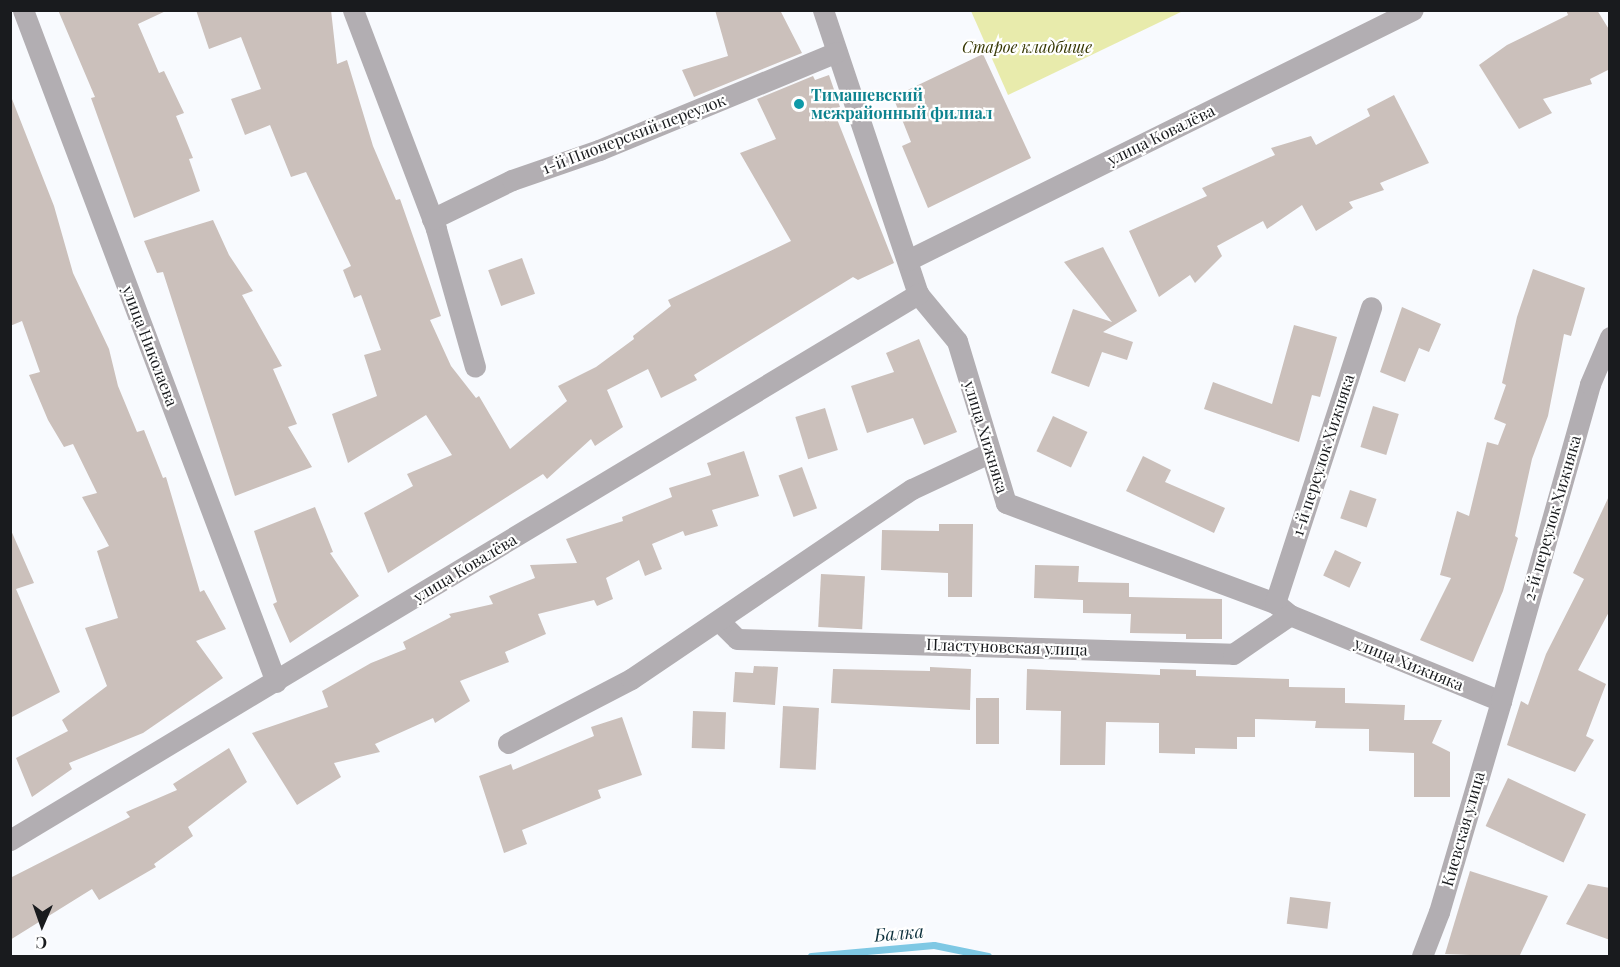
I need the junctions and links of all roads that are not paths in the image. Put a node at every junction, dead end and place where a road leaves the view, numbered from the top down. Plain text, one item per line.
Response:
1 (23, 10) edge
2 (353, 10) edge
3 (823, 10) edge
4 (1413, 10) edge
5 (837, 52) junction
6 (432, 219) junction
7 (908, 260) junction
8 (918, 294) junction
9 (1371, 307) dead end
10 (1610, 337) edge
11 (475, 367) dead end
12 (989, 453) junction
13 (1283, 609) junction
14 (719, 621) junction
15 (276, 682) junction
16 (1501, 701) junction
17 (508, 743) dead end
18 (10, 840) edge
19 (1422, 957) edge

1 - 15 street, улица Николаева
2 - 6 street
3 - 5 street, улица Хижняка
4 - 7 street, улица Ковалёва
5 - 6 street, 1-й Пионерский переулок
5 - 7 street, улица Хижняка
6 - 11 street
7 - 8 street, улица Хижняка
8 - 12 street, улица Хижняка
8 - 15 street, улица Ковалёва
9 - 13 street, 1-й переулок Хижняка
10 - 16 street, 2-й переулок Хижняка
12 - 13 street, улица Хижняка
12 - 14 street
13 - 14 street, Пластуновская улица
13 - 16 street, улица Хижняка
14 - 17 street
15 - 18 street, улица Ковалёва
16 - 19 street, Киевская улица

